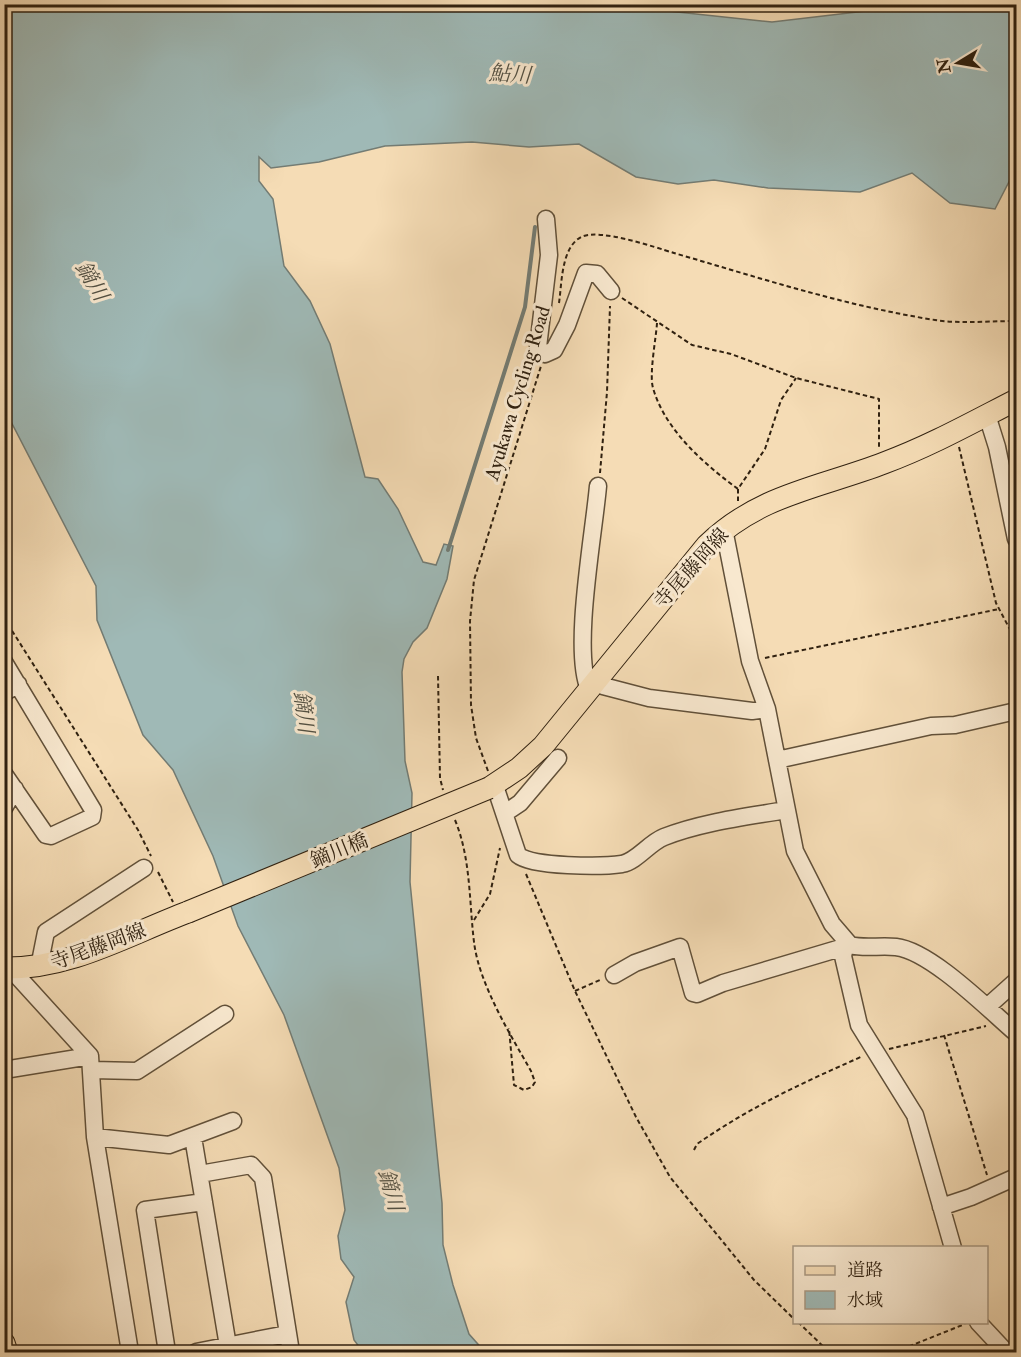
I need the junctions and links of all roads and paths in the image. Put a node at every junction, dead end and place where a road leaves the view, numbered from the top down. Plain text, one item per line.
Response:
1 (546, 219) dead end
2 (611, 291) junction
3 (558, 310) dead end
4 (1017, 321) edge
5 (657, 323) junction
6 (545, 354) junction
7 (796, 378) junction
8 (1017, 400) edge
9 (987, 415) junction
10 (955, 432) junction
11 (880, 465) junction
12 (598, 486) joint
13 (738, 489) junction
14 (732, 523) junction
15 (1017, 539) edge
16 (999, 609) junction
17 (4, 618) edge
18 (1017, 641) edge
19 (750, 661) junction
20 (4, 662) edge
21 (438, 676) dead end
22 (593, 685) junction
23 (11, 689) edge
24 (766, 709) junction
25 (1017, 711) edge
26 (558, 758) dead end
27 (777, 760) junction
28 (4, 774) edge
29 (492, 787) junction
30 (15, 789) junction
31 (445, 795) dead end
32 (4, 808) edge
33 (786, 810) junction
34 (452, 813) dead end
35 (505, 813) junction
36 (502, 842) dead end
37 (144, 868) dead end
38 (527, 877) dead end
39 (184, 914) junction
40 (474, 920) junction
41 (845, 945) junction
42 (43, 966) junction
43 (7, 968) edge
44 (614, 975) dead end
45 (1017, 981) edge
46 (594, 982) dead end
47 (575, 991) junction
48 (987, 1007) junction
49 (225, 1014) dead end
50 (1003, 1022) junction
51 (509, 1028) junction
52 (1017, 1033) edge
53 (944, 1035) junction
54 (874, 1052) junction
55 (91, 1063) junction
56 (4, 1070) edge
57 (233, 1120) dead end
58 (95, 1137) junction
59 (193, 1137) junction
60 (694, 1150) dead end
61 (200, 1174) junction
62 (1017, 1177) edge
63 (992, 1189) junction
64 (204, 1202) junction
65 (941, 1207) junction
66 (953, 1246) edge
67 (793, 1317) edge
68 (799, 1324) edge
69 (967, 1324) edge
70 (979, 1324) edge
71 (287, 1334) junction
72 (4, 1342) edge
73 (228, 1346) junction
74 (7, 1353) edge
75 (130, 1353) edge
76 (167, 1353) edge
77 (196, 1353) edge
78 (291, 1353) edge
79 (829, 1353) edge
80 (895, 1353) edge
81 (1006, 1353) edge

1 - 6 street
2 - 5 path
2 - 6 street
2 - 12 path
3 - 4 path, Ayukawa Cycling Road
5 - 7 path
5 - 13 path
6 - 29 path, Ayukawa Cycling Road
7 - 11 path
7 - 13 path
8 - 9 main road, 寺尾藤岡線
9 - 10 main road, 寺尾藤岡線
9 - 15 street
10 - 11 main road, 寺尾藤岡線
10 - 16 path
11 - 14 main road, 寺尾藤岡線
12 - 22 street
13 - 14 path
14 - 19 street
14 - 22 main road, 寺尾藤岡線
16 - 18 path
16 - 19 path
17 - 39 path
19 - 24 street
20 - 23 street
21 - 31 path
22 - 24 street
22 - 29 main road, 寺尾藤岡線
23 - 30 street
24 - 27 street
25 - 27 street
26 - 35 street
27 - 33 street
28 - 30 street
29 - 35 street
29 - 39 main road, 鏑川橋, bridge
30 - 32 street
33 - 35 street
33 - 41 street
34 - 40 path
36 - 40 path
37 - 42 street
38 - 47 path
39 - 42 main road, 寺尾藤岡線
40 - 51 path
41 - 44 street
41 - 48 street
41 - 54 street
42 - 43 main road, 寺尾藤岡線
43 - 55 street
45 - 48 street
46 - 47 path
47 - 67 path
48 - 50 street
49 - 55 street
50 - 52 street
50 - 53 path
51 - 51 path
53 - 54 path
53 - 63 path
54 - 60 path
54 - 65 street
55 - 56 street
55 - 58 street
57 - 59 street
58 - 59 street
58 - 75 street
59 - 61 street
61 - 64 street
61 - 71 street
62 - 63 street
63 - 65 street
64 - 73 street
64 - 76 street
65 - 66 street
68 - 79 path
69 - 80 path
70 - 81 street
71 - 73 street
71 - 78 street
72 - 74 main road
73 - 77 street

